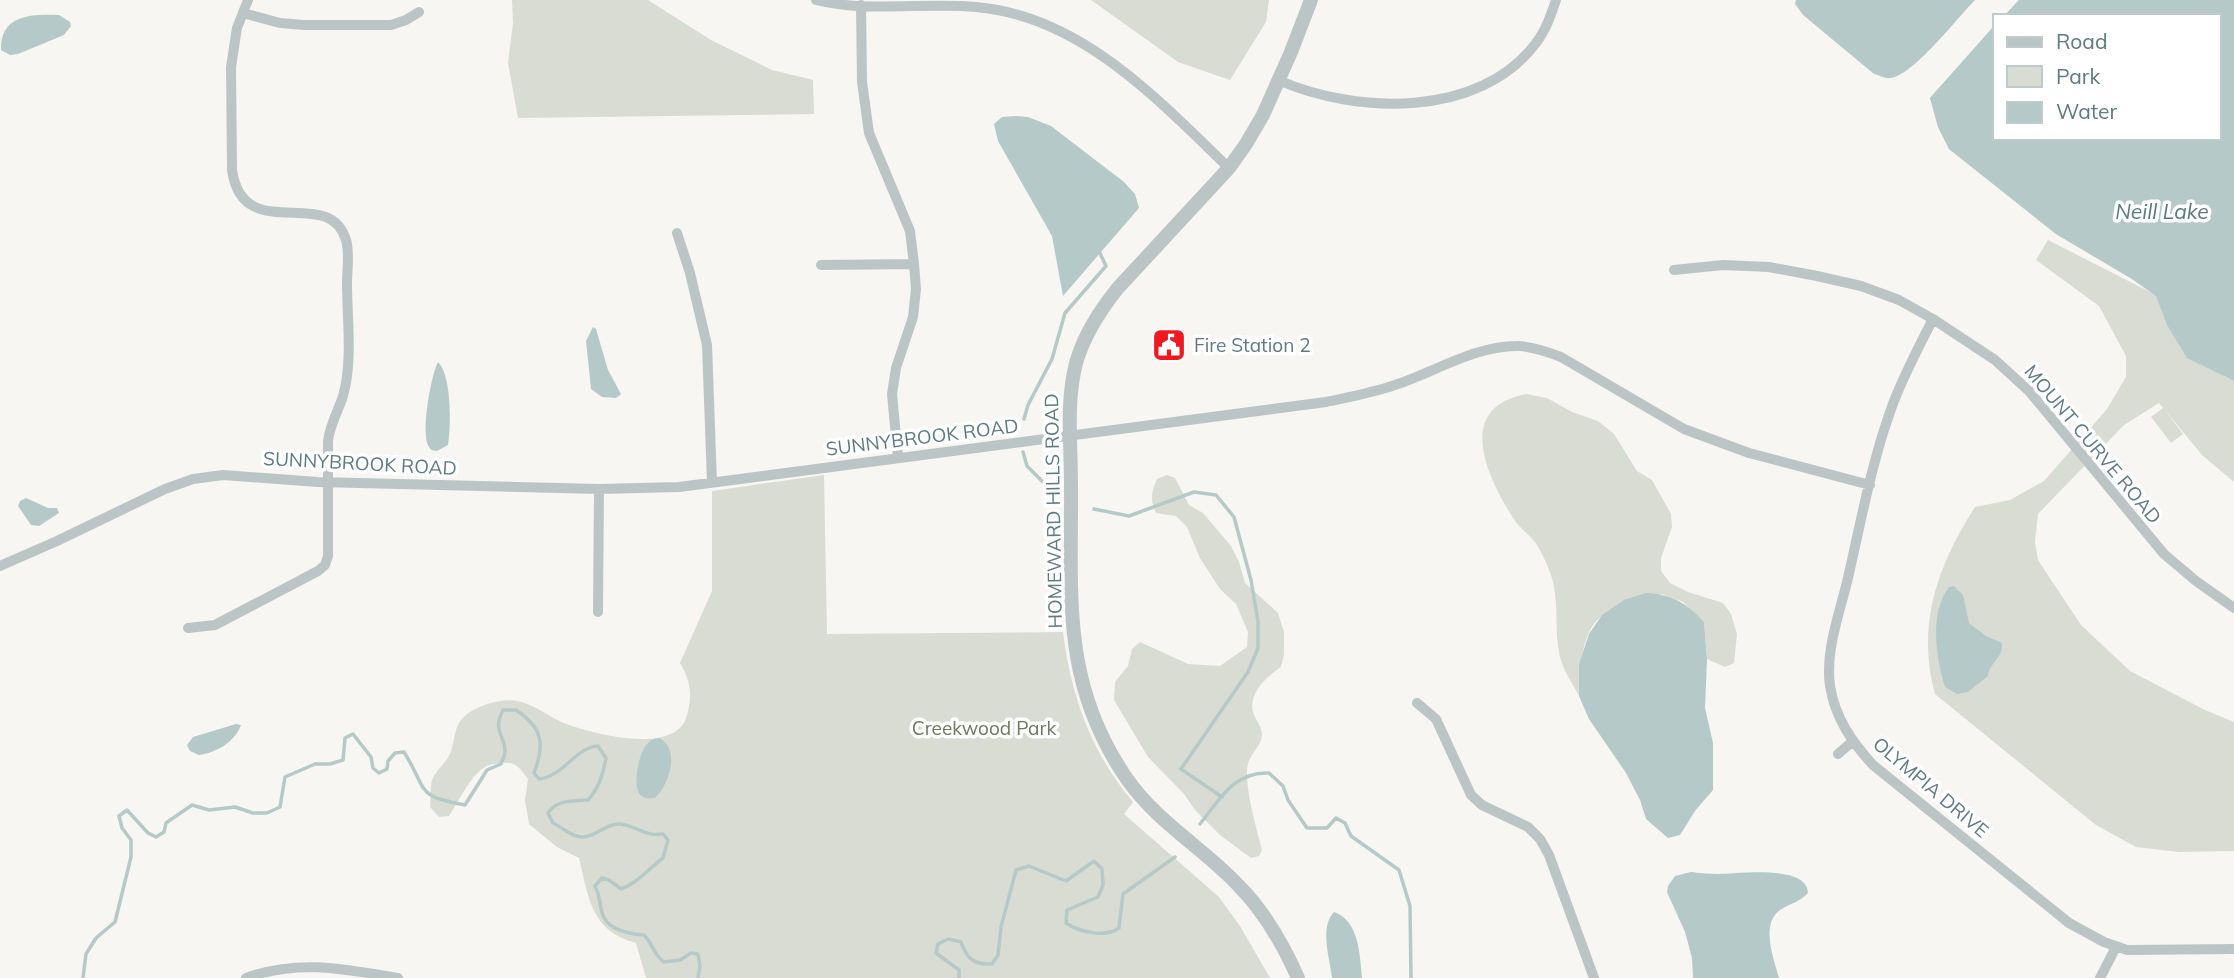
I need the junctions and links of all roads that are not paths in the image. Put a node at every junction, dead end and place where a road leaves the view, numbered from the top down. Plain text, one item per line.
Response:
1 (247, 0) edge
2 (816, 0) edge
3 (1311, 0) edge
4 (1556, 0) edge
5 (861, 5) junction
6 (419, 12) dead end
7 (243, 13) junction
8 (1278, 80) junction
9 (1228, 168) junction
10 (348, 217) dead end
11 (337, 226) junction
12 (677, 233) dead end
13 (914, 264) junction
14 (821, 265) dead end
15 (1674, 270) dead end
16 (1933, 319) junction
17 (1071, 435) junction
18 (898, 458) junction
19 (327, 482) junction
20 (712, 482) junction
21 (1870, 485) junction
22 (599, 489) junction
23 (0, 566) edge
24 (2234, 608) edge
25 (598, 612) dead end
26 (188, 628) dead end
27 (1417, 703) dead end
28 (1853, 741) junction
29 (1838, 754) dead end
30 (2116, 947) junction
31 (2234, 949) edge
32 (246, 978) edge
33 (398, 978) edge
34 (1298, 978) edge
35 (1594, 978) edge
36 (2099, 978) edge

1 - 7 street
2 - 5 street
3 - 8 street, HOMEWARD HILLS ROAD
4 - 8 street
5 - 9 street
5 - 13 street
6 - 7 street
7 - 11 street
8 - 9 street, HOMEWARD HILLS ROAD
9 - 17 street, HOMEWARD HILLS ROAD
10 - 11 street
11 - 19 street
12 - 20 street
13 - 14 street
13 - 18 street
15 - 16 street, MOUNT CURVE ROAD
16 - 21 street, OLYMPIA DRIVE
16 - 24 street, MOUNT CURVE ROAD
17 - 18 street, SUNNYBROOK ROAD
17 - 21 street, SUNNYBROOK ROAD
17 - 34 street, HOMEWARD HILLS ROAD
18 - 20 street, SUNNYBROOK ROAD
19 - 22 street, SUNNYBROOK ROAD
19 - 23 street, SUNNYBROOK ROAD
19 - 26 street
20 - 22 street, SUNNYBROOK ROAD
21 - 28 street, OLYMPIA DRIVE
22 - 25 street
27 - 35 street
28 - 29 street
28 - 30 street, OLYMPIA DRIVE
30 - 31 street, OLYMPIA DRIVE
30 - 36 street
32 - 33 street

